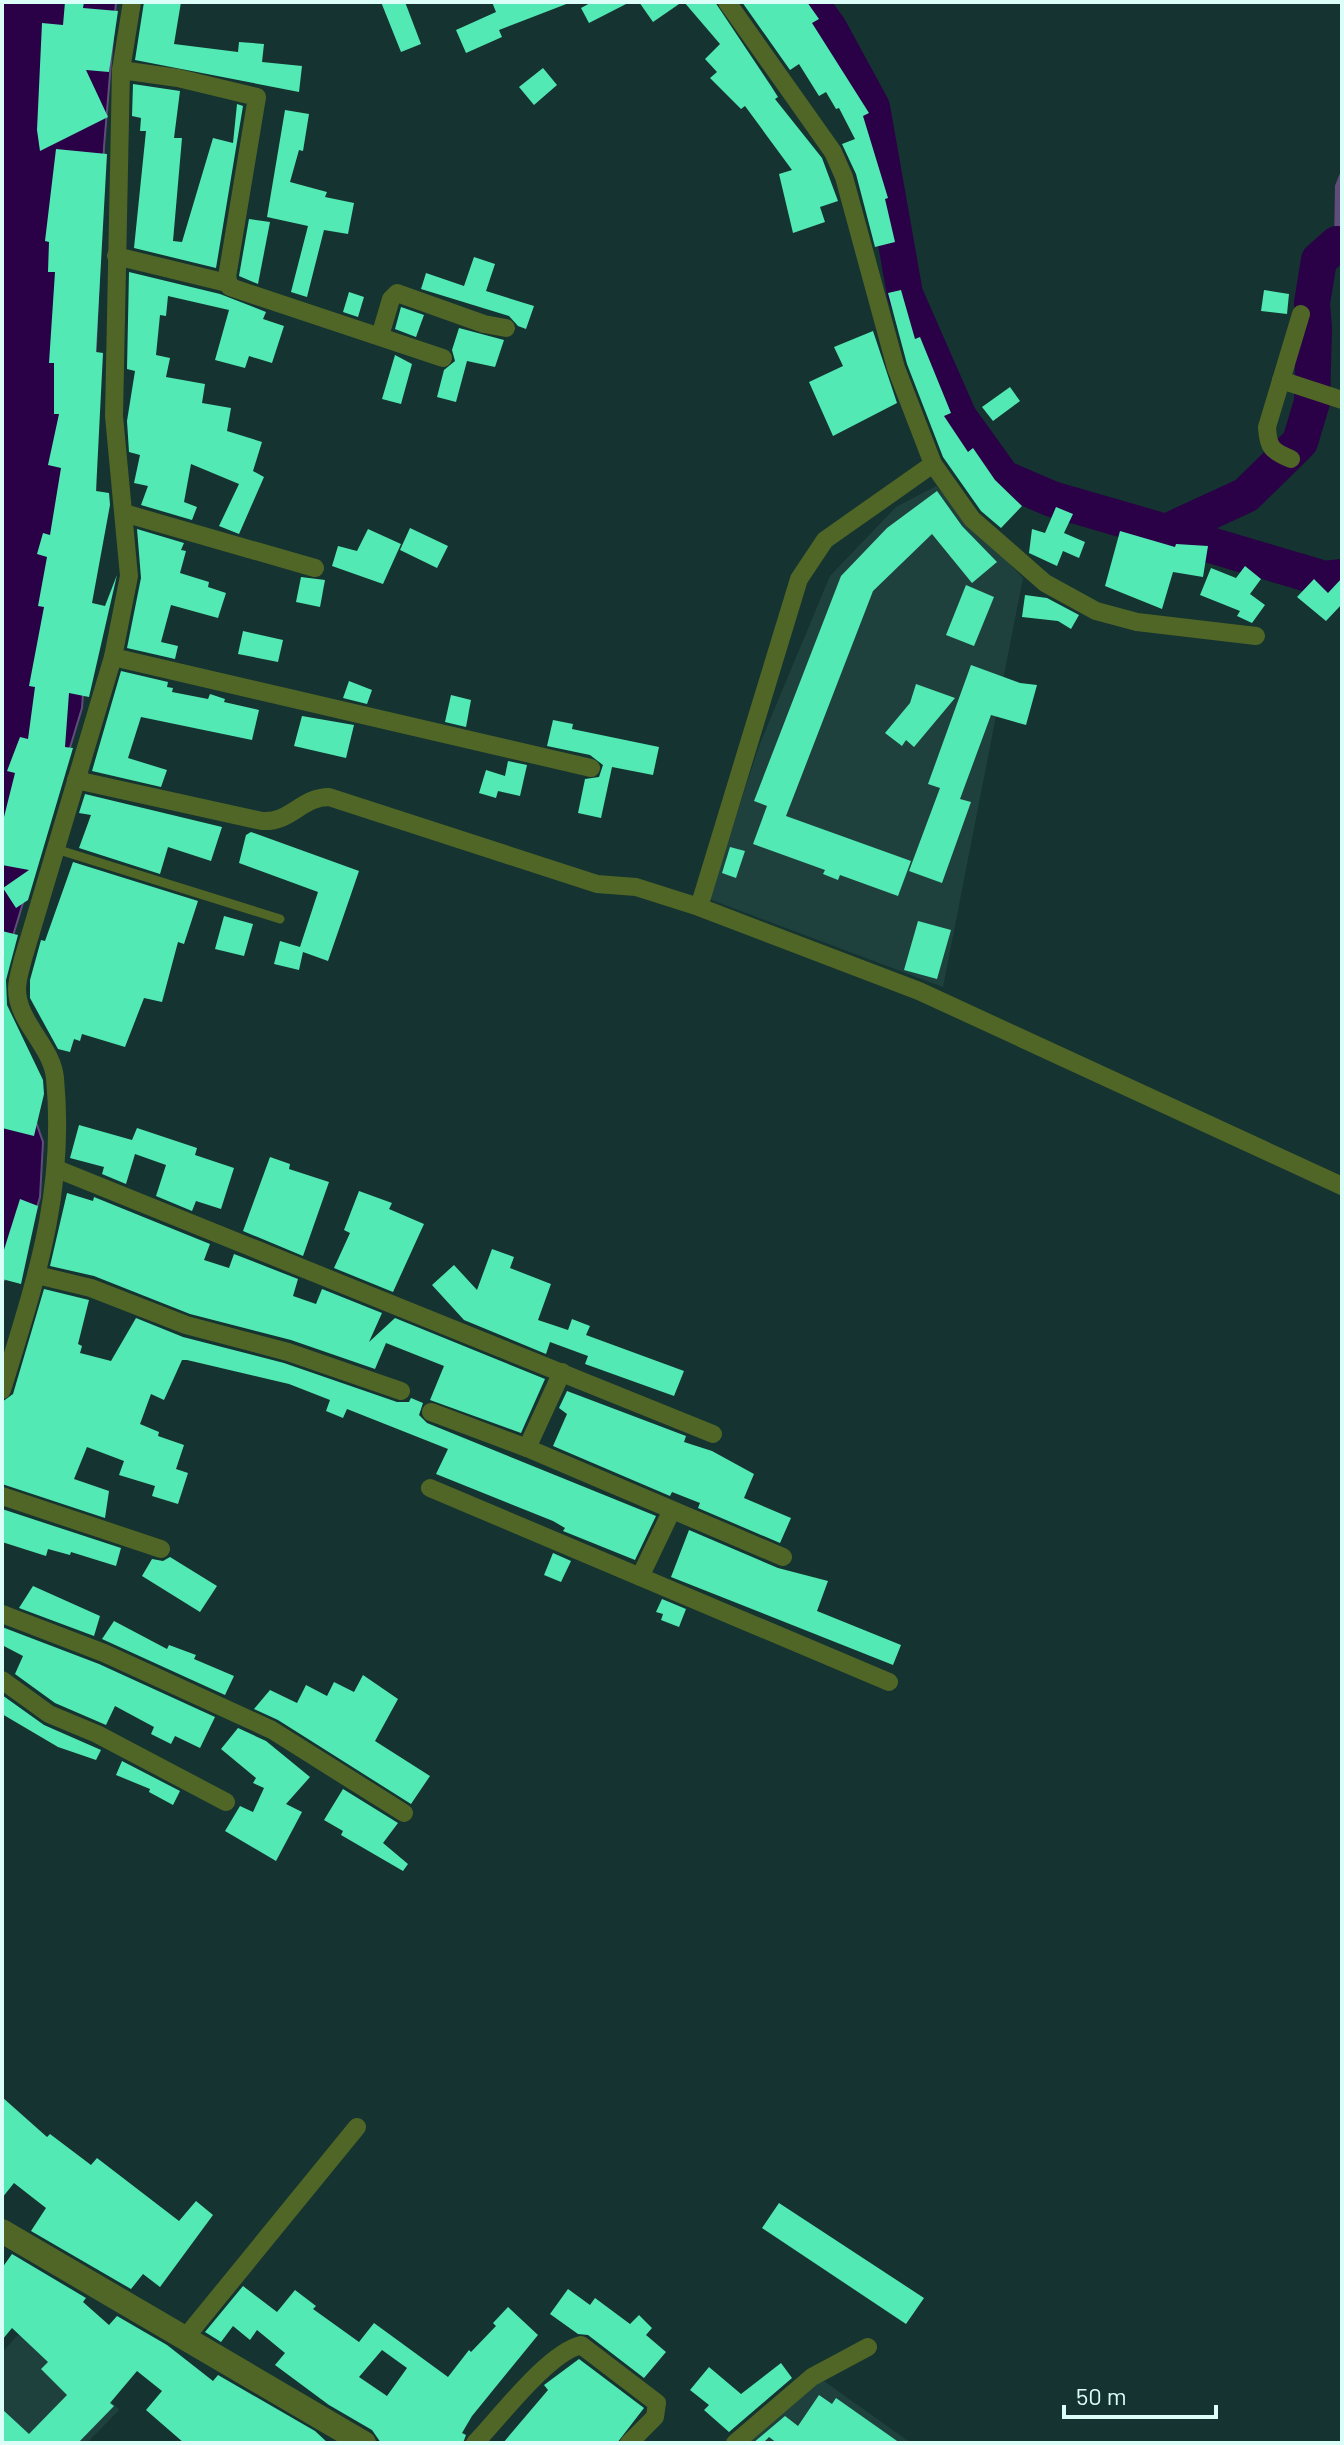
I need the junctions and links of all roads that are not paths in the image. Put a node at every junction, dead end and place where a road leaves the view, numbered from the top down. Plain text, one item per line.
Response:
1 (132, 2) edge
2 (727, 2) edge
3 (121, 70) junction
4 (116, 256) junction
5 (227, 283) junction
6 (1301, 314) dead end
7 (506, 328) dead end
8 (380, 336) junction
9 (443, 358) dead end
10 (1281, 380) junction
11 (1342, 400) edge
12 (1291, 459) dead end
13 (933, 464) junction
14 (124, 513) junction
15 (315, 568) dead end
16 (1256, 636) dead end
17 (113, 657) junction
18 (591, 768) dead end
19 (76, 780) junction
20 (56, 849) junction
21 (699, 907) junction
22 (280, 919) dead end
23 (57, 1169) junction
24 (1342, 1186) edge
25 (37, 1275) junction
26 (562, 1372) junction
27 (2, 1390) edge
28 (401, 1391) dead end
29 (431, 1412) dead end
30 (713, 1434) dead end
31 (527, 1448) junction
32 (430, 1488) dead end
33 (2, 1496) edge
34 (672, 1510) junction
35 (161, 1549) dead end
36 (783, 1557) dead end
37 (640, 1577) junction
38 (2, 1614) edge
39 (2, 1680) edge
40 (889, 1682) dead end
41 (226, 1802) dead end
42 (404, 1813) dead end
43 (357, 2127) dead end
44 (2, 2231) edge
45 (185, 2338) junction
46 (868, 2347) dead end
47 (364, 2443) edge
48 (475, 2443) edge
49 (629, 2443) edge
50 (735, 2443) edge

1 - 3 street
2 - 13 street
3 - 4 street
3 - 5 street
4 - 5 street
4 - 14 street
5 - 8 street
6 - 10 street
7 - 8 street
8 - 9 street
10 - 11 street
10 - 12 street
13 - 16 street
13 - 21 street
14 - 15 street
14 - 17 street
17 - 18 street
17 - 19 street
19 - 20 street
19 - 21 street
20 - 22 lane
20 - 23 street
21 - 24 street
23 - 25 street
23 - 26 street
25 - 27 street
25 - 28 street
26 - 30 street
26 - 31 street
29 - 31 street
31 - 34 street
32 - 37 street
33 - 35 street
34 - 36 street
34 - 37 street
37 - 40 street
38 - 42 street
39 - 41 street
43 - 45 street
44 - 45 street
45 - 47 street
46 - 50 street
48 - 49 street

